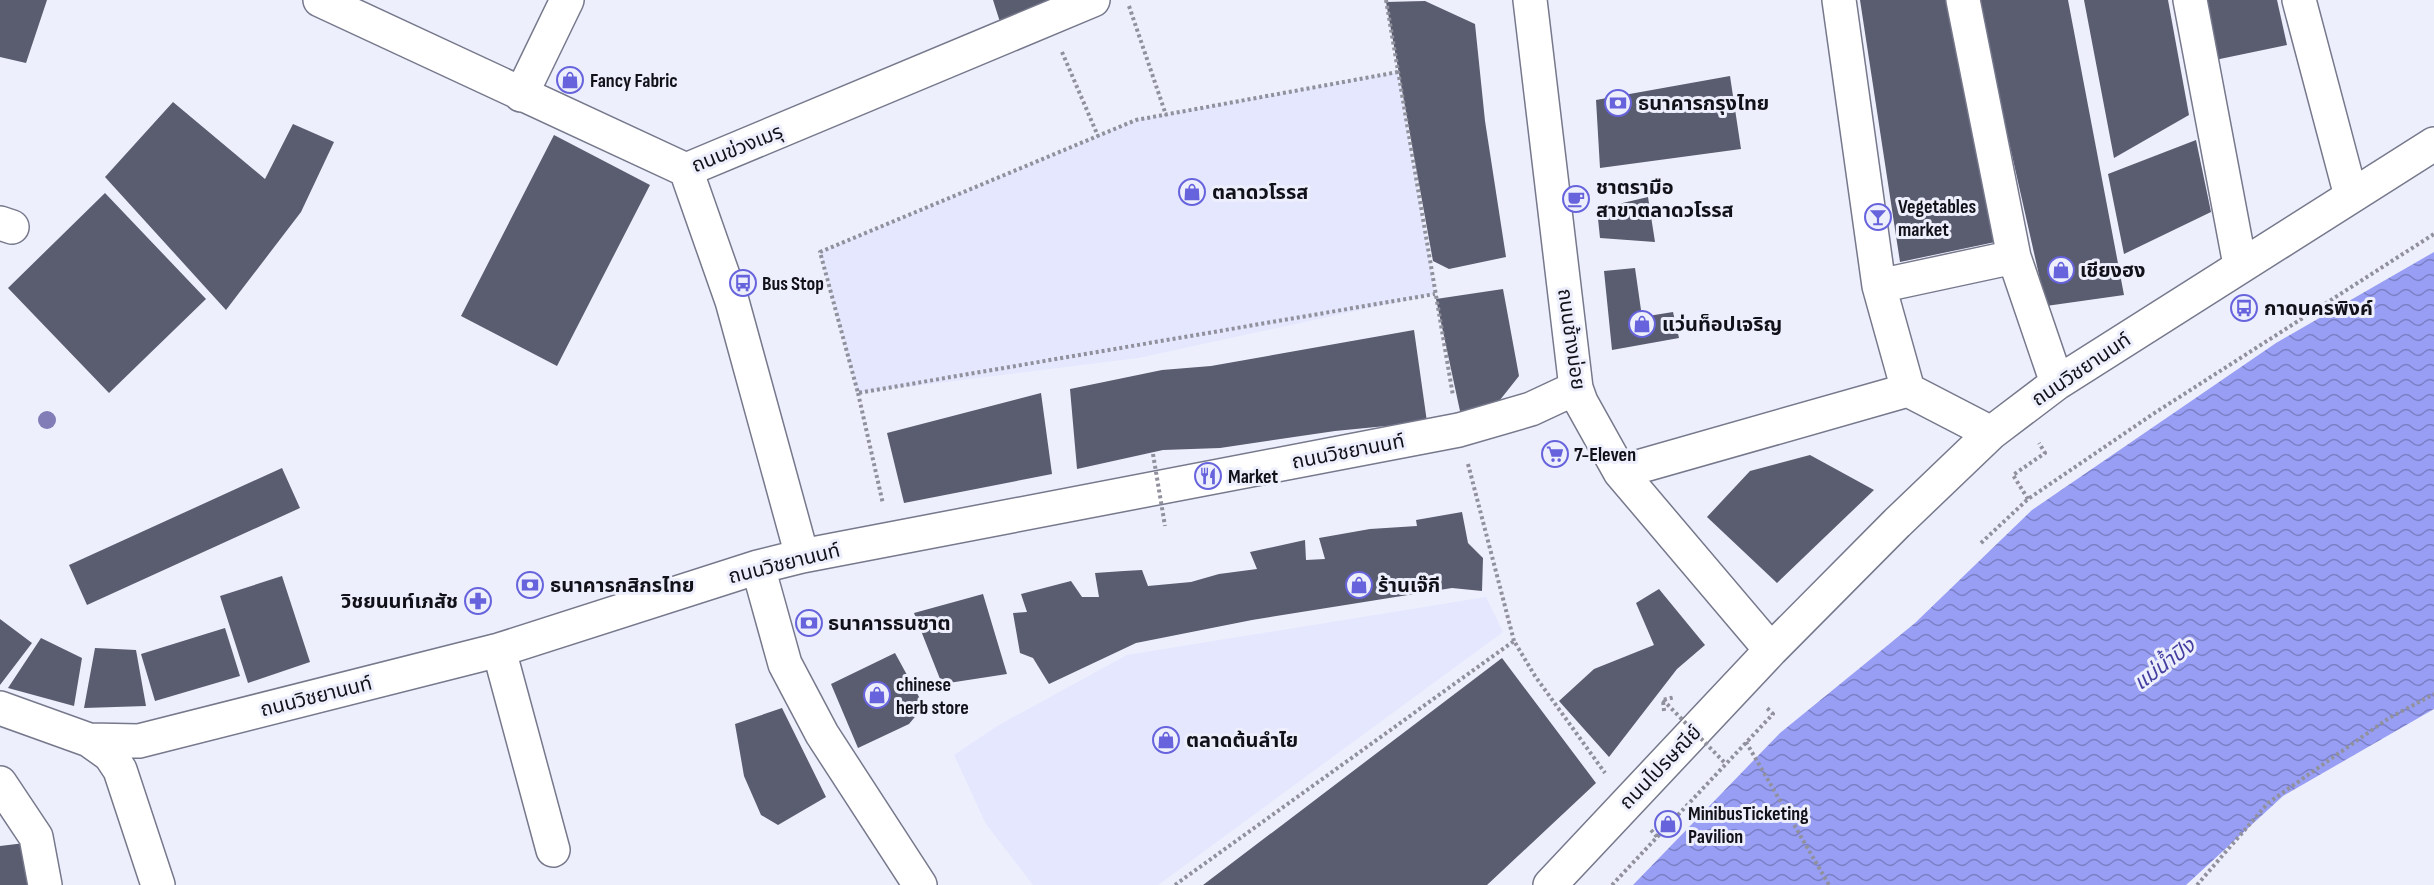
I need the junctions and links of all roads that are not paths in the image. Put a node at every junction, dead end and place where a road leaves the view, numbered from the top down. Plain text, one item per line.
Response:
1 (320, 0) edge
2 (567, 0) edge
3 (1093, 0) edge
4 (1530, 0) edge
5 (1839, 0) edge
6 (1963, 0) edge
7 (2190, 0) edge
8 (2299, 0) edge
9 (521, 95) junction
10 (2434, 144) edge
11 (686, 171) junction
12 (2351, 196) junction
13 (2014, 257) junction
14 (2240, 265) junction
15 (1880, 286) junction
16 (2057, 382) junction
17 (1576, 388) junction
18 (1908, 390) junction
19 (1991, 433) junction
20 (1620, 472) junction
21 (802, 556) junction
22 (758, 567) junction
23 (499, 650) junction
24 (1772, 651) junction
25 (0, 708) edge
26 (89, 740) junction
27 (139, 741) junction
28 (120, 770) junction
29 (0, 783) edge
30 (553, 850) dead end
31 (45, 885) edge
32 (158, 885) edge
33 (920, 885) edge
34 (1550, 885) edge

1 - 9 street, ถนนข่วงเมรุ
2 - 9 street
3 - 11 street, ถนนข่วงเมรุ
4 - 17 street, ถนนช้างม่อย
5 - 15 street
6 - 13 street
7 - 14 street
8 - 12 street
9 - 11 street, ถนนข่วงเมรุ
10 - 12 street, ถนนวิชยานนท์
11 - 21 street
12 - 14 street, ถนนวิชยานนท์
13 - 15 street
13 - 16 street
14 - 16 street, ถนนวิชยานนท์
15 - 18 street
16 - 19 street, ถนนวิชยานนท์
17 - 20 street, ถนนช้างม่อย
17 - 21 street, ถนนวิชยานนท์
18 - 19 street
18 - 20 street
19 - 24 street, ถนนวิชยานนท์
20 - 24 street, ถนนช้างม่อย
21 - 22 street, ถนนวิชยานนท์
22 - 23 street, ถนนวิชยานนท์
22 - 33 street
23 - 27 street, ถนนวิชยานนท์
23 - 30 street
24 - 34 street, ถนนไปรษณีย์
25 - 26 street, ถนนวิชยานนท์
26 - 27 street, ถนนวิชยานนท์
26 - 28 street
27 - 28 street
28 - 32 street
29 - 31 street

